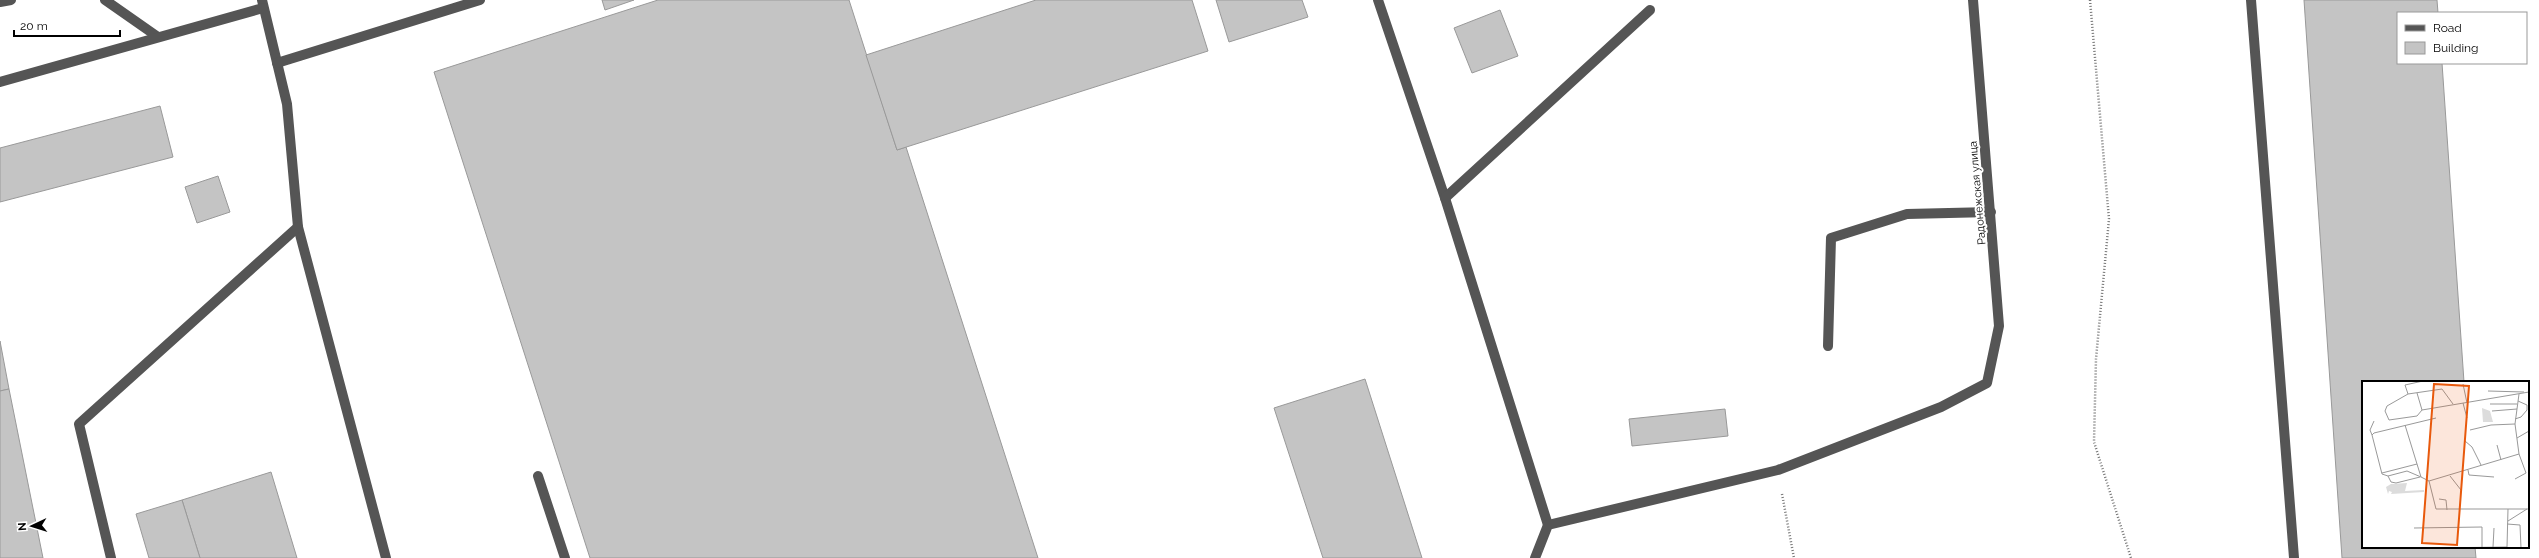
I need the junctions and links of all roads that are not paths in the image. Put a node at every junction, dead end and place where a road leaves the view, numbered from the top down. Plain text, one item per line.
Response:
1 (11, 0) edge
2 (105, 0) edge
3 (480, 0) edge
4 (1378, 0) edge
5 (1973, 0) edge
6 (2250, 0) edge
7 (0, 2) edge
8 (262, 4) edge
9 (1650, 10) dead end
10 (158, 37) junction
11 (277, 62) junction
12 (0, 82) edge
13 (1445, 198) junction
14 (1991, 212) junction
15 (298, 227) junction
16 (1828, 346) dead end
17 (538, 476) dead end
18 (1548, 525) junction
19 (111, 558) edge
20 (386, 558) edge
21 (565, 558) edge
22 (1535, 558) edge
23 (2294, 558) edge

1 - 7 street
2 - 10 street
3 - 11 street
4 - 13 street
5 - 14 street, Радонежская улица
6 - 23 street
8 - 10 street
8 - 11 street
9 - 13 street
10 - 12 street
11 - 15 street
13 - 18 street
14 - 16 street
14 - 18 street, Радонежская улица
15 - 19 street
15 - 20 street
17 - 21 street
18 - 22 street

